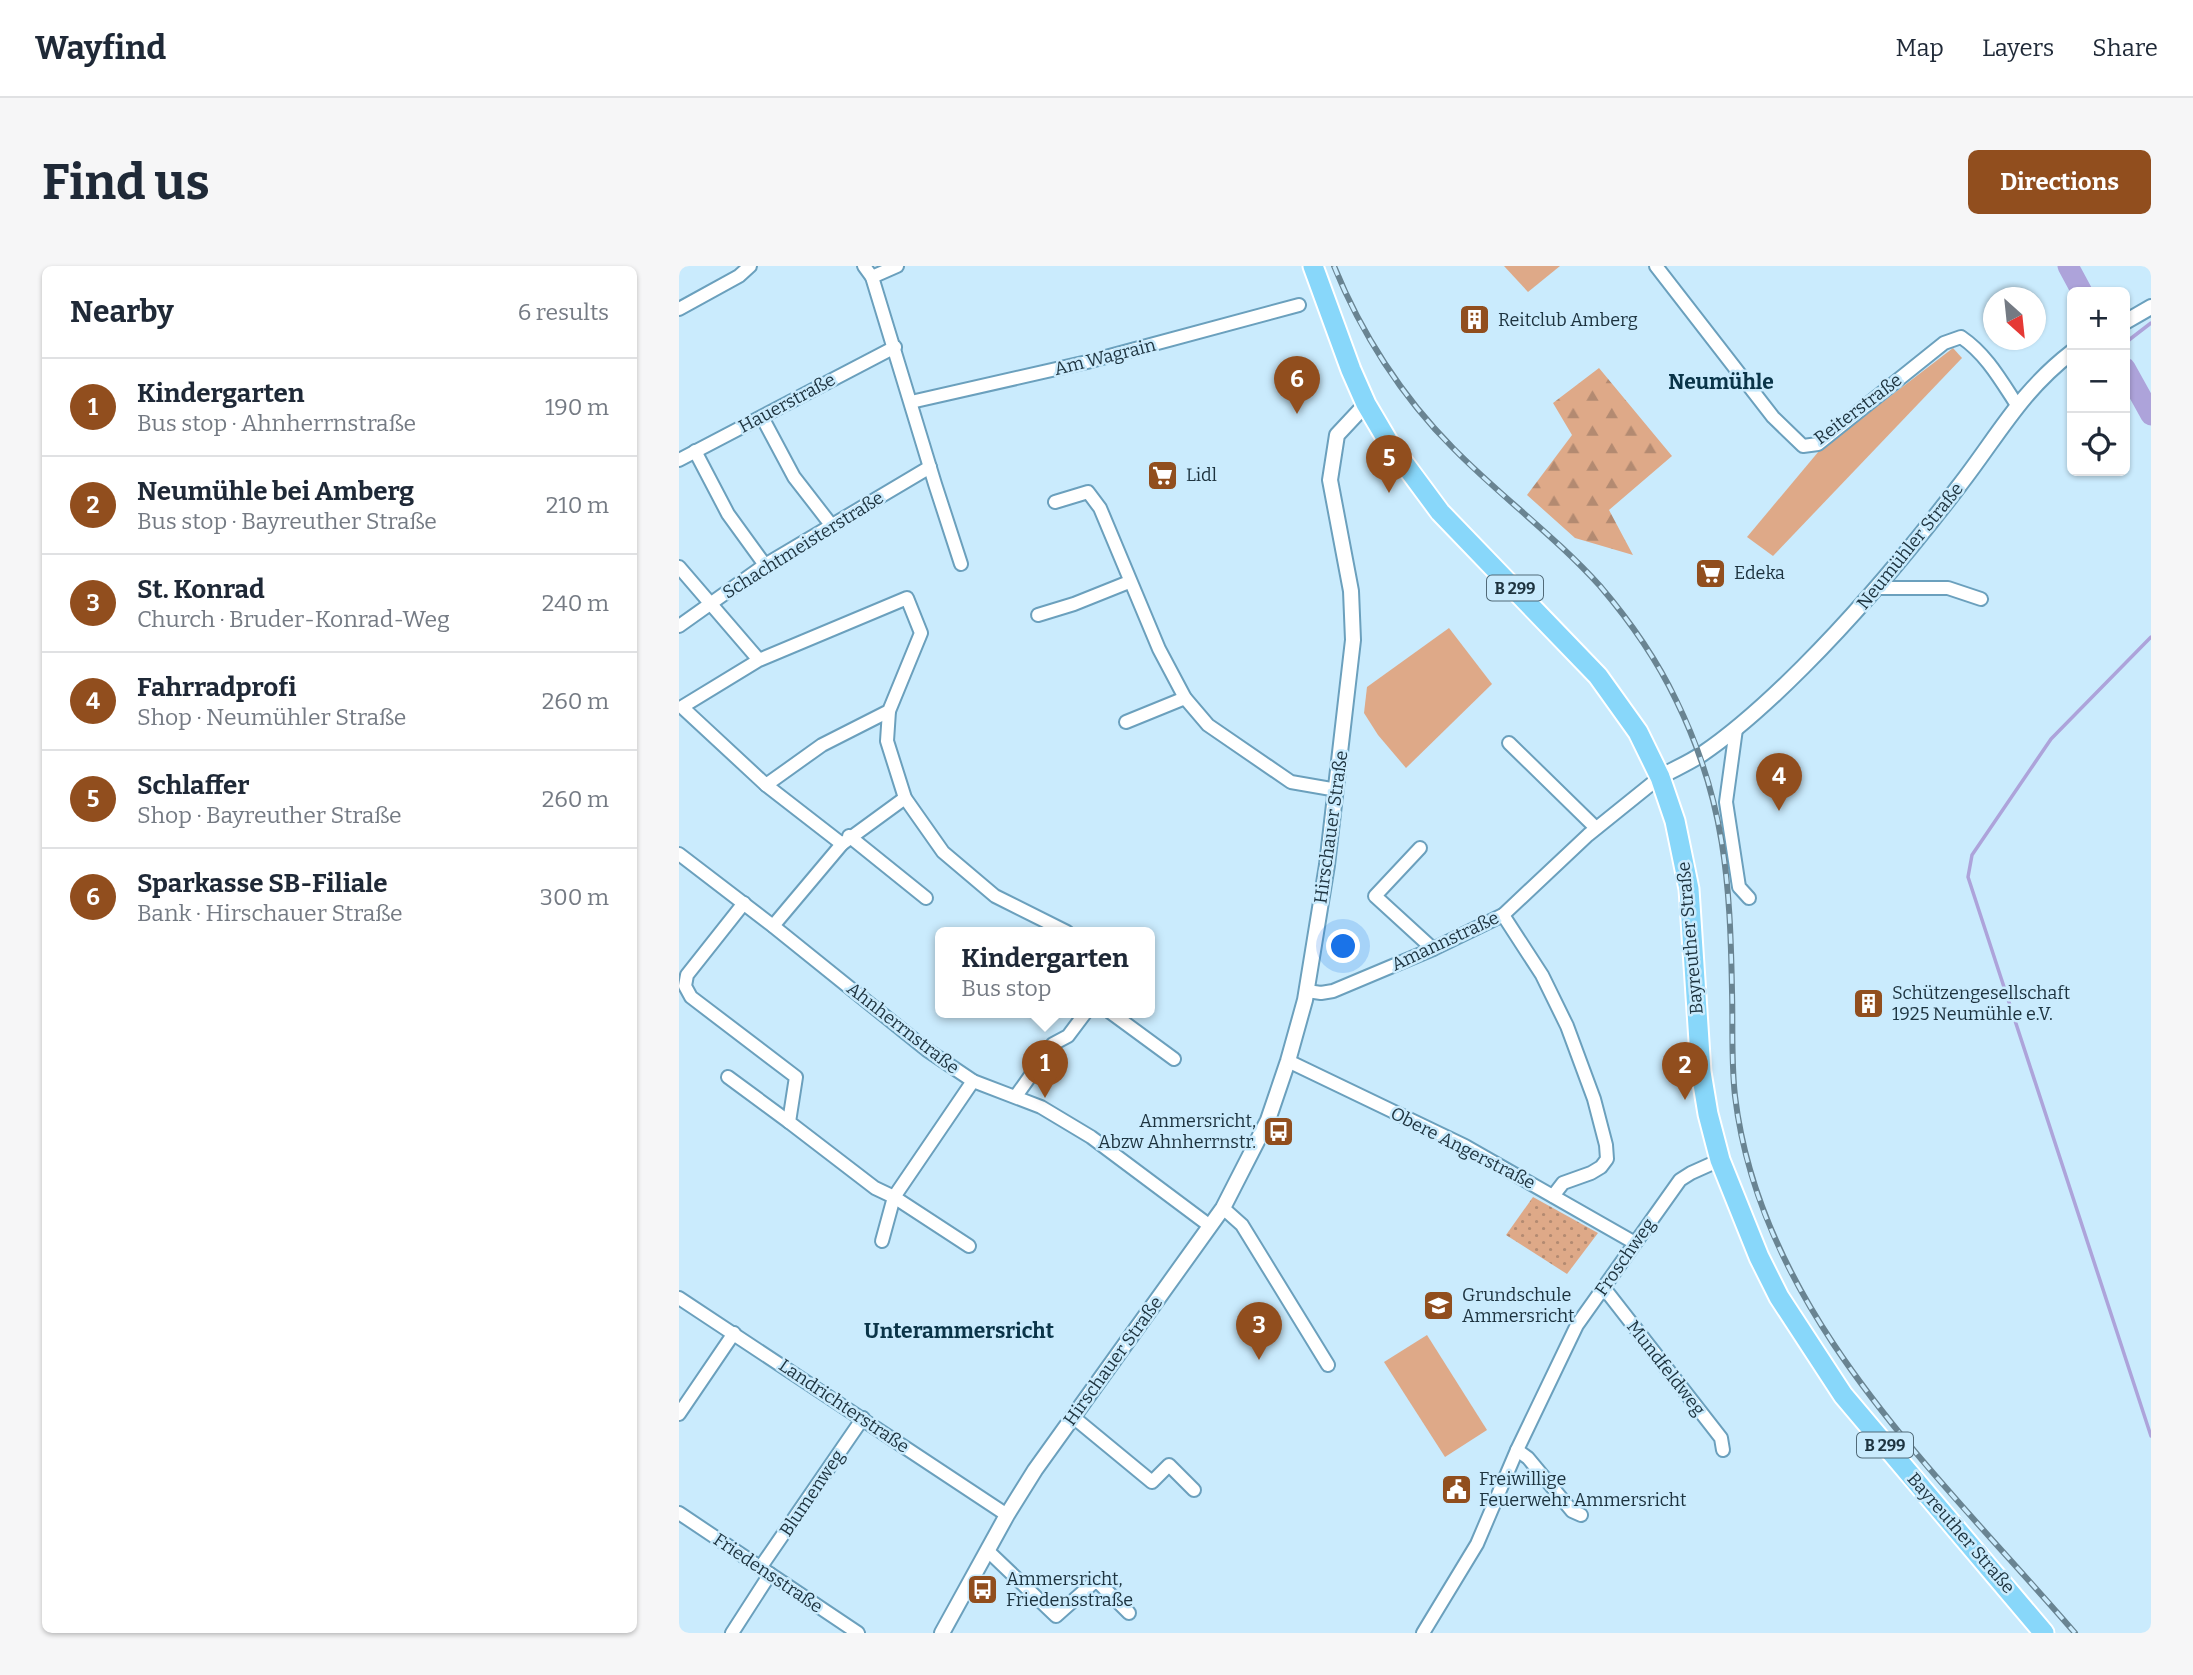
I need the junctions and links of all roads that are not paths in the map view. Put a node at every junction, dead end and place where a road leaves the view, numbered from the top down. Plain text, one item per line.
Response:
1 (750, 266) edge
2 (897, 266) edge
3 (1313, 266) edge
4 (1656, 266) edge
5 (868, 271) edge
6 (1299, 305) dead end
7 (2151, 307) edge
8 (679, 309) edge
9 (2130, 319) edge
10 (895, 347) junction
11 (2067, 356) edge
12 (911, 402) junction
13 (1366, 404) junction
14 (2017, 405) junction
15 (762, 417) junction
16 (695, 452) junction
17 (679, 460) edge
18 (930, 467) junction
19 (1055, 502) dead end
20 (832, 526) junction
21 (765, 565) junction
22 (961, 565) dead end
23 (679, 567) edge
24 (1129, 582) junction
25 (1877, 588) junction
26 (1981, 599) dead end
27 (710, 603) junction
28 (1038, 615) dead end
29 (679, 626) edge
30 (759, 660) junction
31 (1185, 698) junction
32 (889, 712) junction
33 (1126, 722) dead end
34 (1736, 729) junction
35 (1509, 743) dead end
36 (1660, 777) junction
37 (766, 785) junction
38 (1336, 790) junction
39 (905, 798) junction
40 (1597, 828) junction
41 (846, 840) junction
42 (1420, 848) dead end
43 (679, 855) edge
44 (926, 898) dead end
45 (1749, 898) dead end
46 (744, 903) junction
47 (1503, 915) junction
48 (773, 926) junction
49 (1057, 927) edge
50 (1433, 949) junction
51 (681, 987) edge
52 (1307, 991) junction
53 (1082, 1018) edge
54 (1118, 1018) edge
55 (1174, 1059) dead end
56 (1288, 1061) junction
57 (728, 1077) dead end
58 (972, 1081) junction
59 (1016, 1096) junction
60 (789, 1122) junction
61 (1720, 1160) junction
62 (894, 1196) junction
63 (1553, 1196) junction
64 (1223, 1208) junction
65 (1210, 1226) junction
66 (882, 1241) dead end
67 (1635, 1242) junction
68 (969, 1246) dead end
69 (1604, 1288) junction
70 (679, 1298) edge
71 (734, 1333) junction
72 (1328, 1365) dead end
73 (679, 1413) edge
74 (1072, 1416) junction
75 (863, 1418) junction
76 (1517, 1450) junction
77 (1724, 1450) dead end
78 (1194, 1490) dead end
79 (679, 1513) edge
80 (1581, 1514) dead end
81 (1007, 1515) junction
82 (988, 1551) junction
83 (765, 1571) junction
84 (1129, 1613) dead end
85 (732, 1633) edge
86 (858, 1633) edge
87 (941, 1633) edge
88 (1423, 1633) edge
89 (2044, 1633) edge

1 - 8 street
2 - 5 street
3 - 13 main road, Bayreuther Straße / B 299
4 - 14 street, Reiterstraße
5 - 10 street
6 - 12 street, Am Wagrain
7 - 9 street
10 - 12 street
10 - 15 street, Hauerstraße
11 - 14 street, Neumühler Straße
12 - 18 street
13 - 36 main road, Bayreuther Straße / B 299
13 - 38 street, Hirschauer Straße
14 - 25 street, Neumühler Straße
15 - 16 street, Hauerstraße
15 - 20 street
16 - 17 street, Hauerstraße
16 - 21 street
18 - 20 street, Schachtmeisterstraße
18 - 22 street
19 - 24 street
20 - 21 street, Schachtmeisterstraße
21 - 27 street, Schachtmeisterstraße
23 - 27 street
24 - 28 street
24 - 31 street
25 - 26 street
25 - 34 street, Neumühler Straße
27 - 29 street, Schachtmeisterstraße
27 - 30 street
30 - 32 street
30 - 37 street
31 - 33 street
31 - 38 street
32 - 37 street
32 - 39 street
34 - 36 street, Neumühler Straße
34 - 45 street
35 - 40 street
36 - 40 street, Amannstraße
36 - 61 main road, Bayreuther Straße / B 299
37 - 41 street
38 - 52 street, Hirschauer Straße
39 - 41 street
39 - 49 street
40 - 47 street, Amannstraße
41 - 44 street
41 - 48 street
42 - 50 street
43 - 46 street, Ahnherrnstraße
46 - 48 street, Ahnherrnstraße
46 - 51 street
47 - 50 street, Amannstraße
47 - 63 street
48 - 58 street, Ahnherrnstraße
50 - 52 street, Amannstraße
51 - 60 street
52 - 56 street, Hirschauer Straße
53 - 59 street
54 - 55 street
56 - 63 street, Obere Angerstraße
56 - 64 street, Hirschauer Straße
57 - 60 street
58 - 59 street, Ahnherrnstraße
58 - 62 street
59 - 65 street, Ahnherrnstraße
60 - 62 street
61 - 67 street, Froschweg
61 - 89 main road, Bayreuther Straße / B 299
62 - 66 street
62 - 68 street
63 - 67 street, Obere Angerstraße
64 - 65 street, Hirschauer Straße
64 - 72 street
65 - 74 street, Hirschauer Straße
67 - 69 street, Froschweg
69 - 76 street, Froschweg
69 - 77 street, Mundfeldweg
70 - 71 street, Landrichterstraße
71 - 73 street
71 - 75 street, Landrichterstraße
74 - 78 street
74 - 81 street, Hirschauer Straße
75 - 81 street, Landrichterstraße
75 - 83 street, Blumenweg
76 - 80 street
76 - 88 street, Froschweg
79 - 83 street, Friedensstraße
81 - 82 street, Hirschauer Straße
82 - 84 street
82 - 87 street, Hirschauer Straße
83 - 85 street, Blumenweg
83 - 86 street, Friedensstraße

